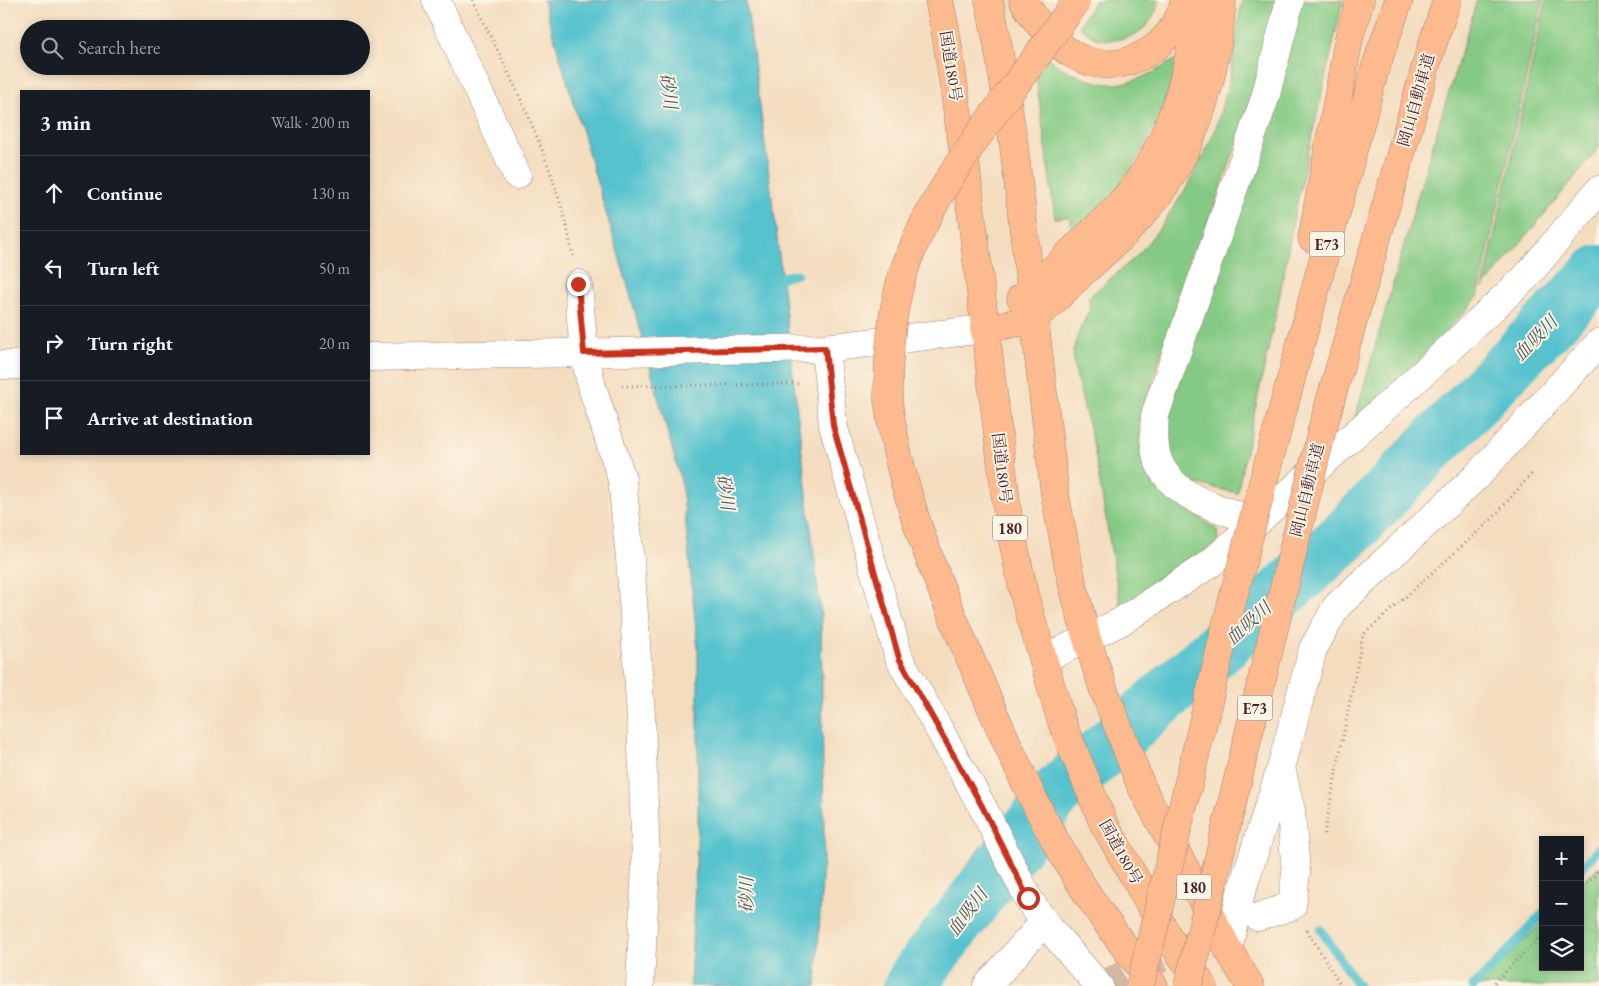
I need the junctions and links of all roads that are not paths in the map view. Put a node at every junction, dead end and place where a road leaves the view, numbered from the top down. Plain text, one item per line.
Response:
1 (436, 0) edge
2 (939, 0) edge
3 (989, 0) edge
4 (1023, 0) edge
5 (1185, 0) edge
6 (1197, 0) edge
7 (1222, 0) edge
8 (1290, 0) edge
9 (1360, 0) edge
10 (1399, 0) edge
11 (1447, 0) edge
12 (1077, 1) edge
13 (517, 175) dead end
14 (1599, 190) edge
15 (578, 284) dead end
16 (1032, 289) junction
17 (1034, 318) junction
18 (984, 329) junction
19 (1599, 343) edge
20 (820, 348) junction
21 (590, 352) junction
22 (370, 357) edge
23 (0, 365) edge
24 (20, 365) edge
25 (1278, 424) junction
26 (1258, 522) junction
27 (1087, 639) junction
28 (1044, 659) junction
29 (1280, 768) junction
30 (1258, 917) dead end
31 (1044, 922) junction
32 (1228, 950) junction
33 (640, 986) edge
34 (987, 986) edge
35 (1099, 986) edge
36 (1140, 986) edge
37 (1154, 986) edge
38 (1188, 986) edge
39 (1203, 986) edge
40 (1250, 986) edge

1 - 13 street
2 - 18 highway, 国道180号 / 180
3 - 16 highway, 180
4 - 5 highway
6 - 16 highway
7 - 17 highway
8 - 26 street
9 - 25 highway
10 - 25 highway, E73
11 - 38 highway, 岡山自動車道 / E73, bridge
12 - 37 highway, bridge
14 - 26 street
15 - 21 street
16 - 17 highway, 180
16 - 18 highway
17 - 18 highway
17 - 27 highway, 180
18 - 20 street
18 - 28 highway, 国道180号 / 180
19 - 29 street
20 - 21 street
20 - 31 street
21 - 22 street
21 - 33 street
23 - 24 street
25 - 36 highway, E73, bridge
26 - 27 street
27 - 28 street
27 - 32 highway, 180
28 - 39 highway, 国道180号 / 180
29 - 30 street
29 - 32 street
31 - 34 street
31 - 35 street
32 - 40 highway, 180

